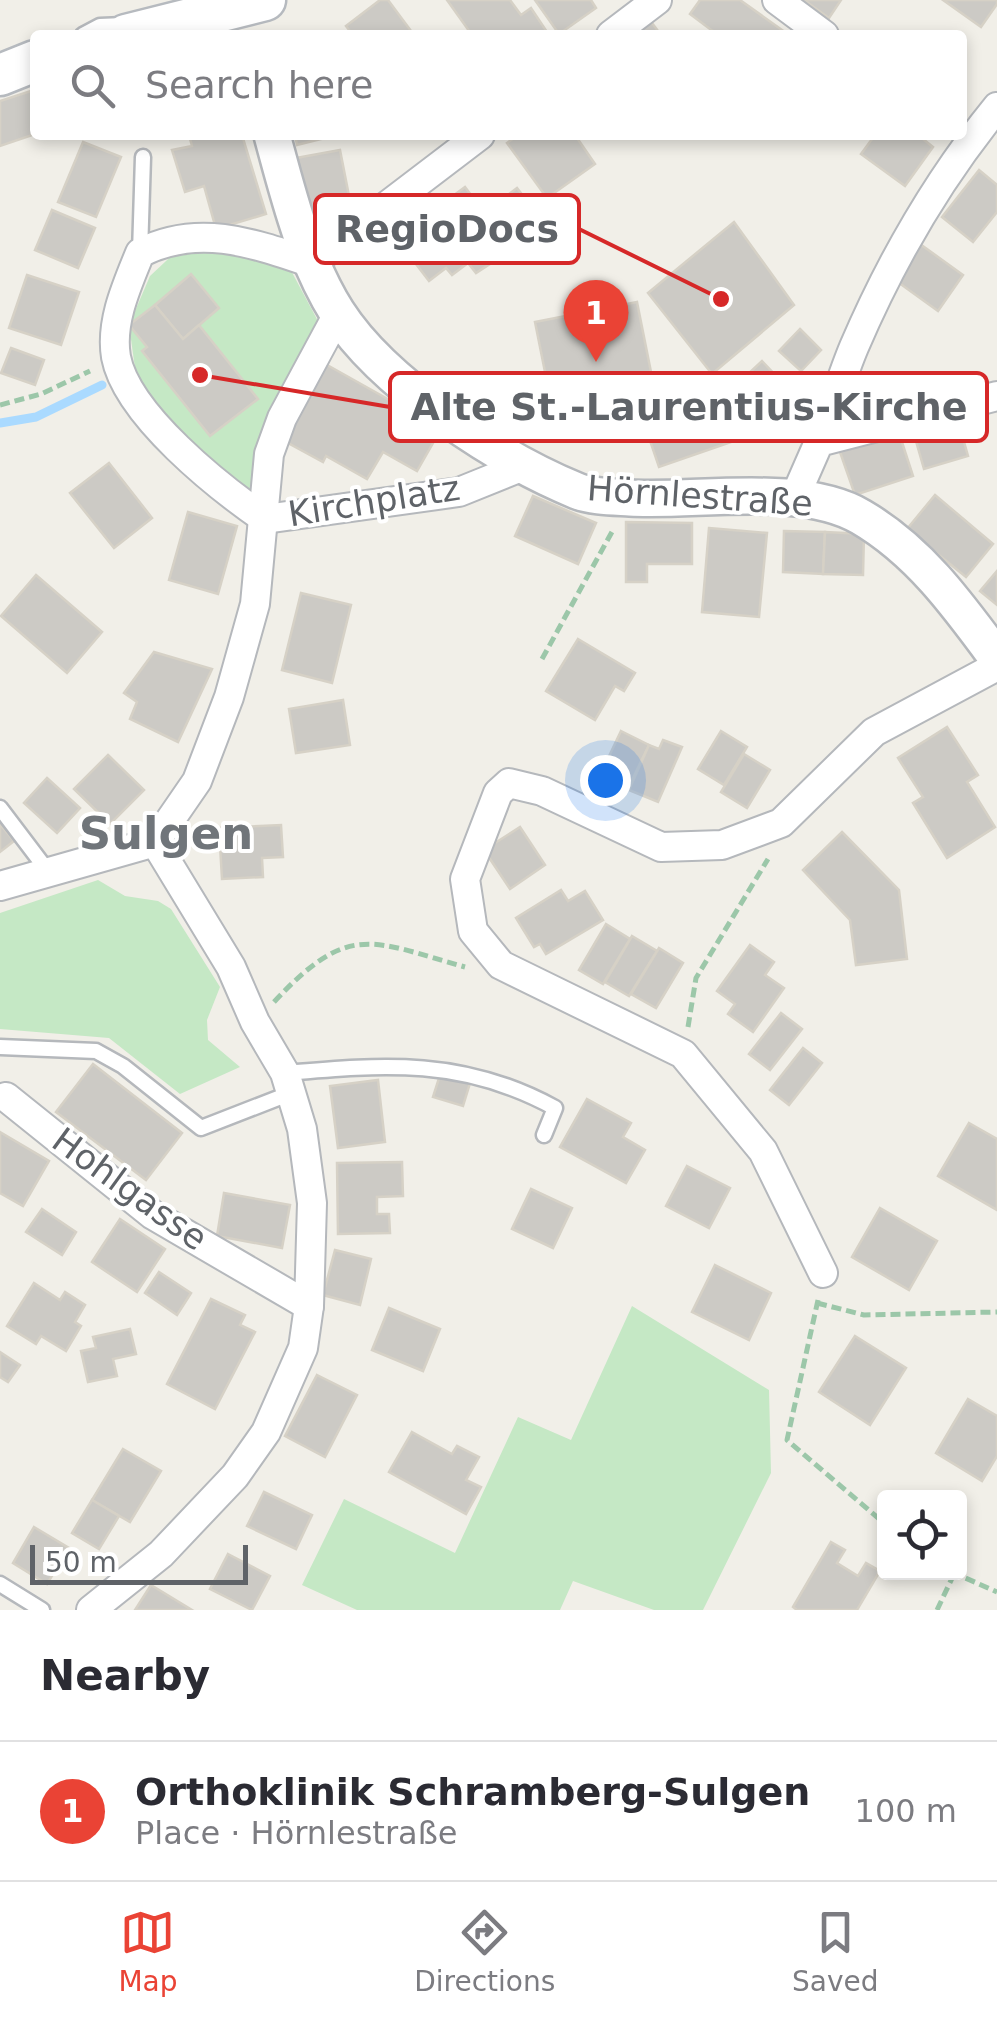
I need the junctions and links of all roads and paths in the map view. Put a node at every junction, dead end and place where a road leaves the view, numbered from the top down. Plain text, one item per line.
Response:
1 (657, 0) edge
2 (777, 0) edge
3 (252, 14) edge
4 (180, 22) junction
5 (92, 30) edge
6 (147, 30) edge
7 (618, 30) edge
8 (817, 30) edge
9 (30, 63) edge
10 (0, 75) edge
11 (997, 107) edge
12 (967, 135) edge
13 (274, 140) edge
14 (473, 140) edge
15 (962, 140) edge
16 (143, 157) dead end
17 (140, 253) junction
18 (312, 263) junction
19 (338, 314) junction
20 (116, 358) junction
21 (997, 396) edge
22 (0, 405) edge
23 (819, 442) junction
24 (526, 465) junction
25 (630, 498) junction
26 (794, 499) junction
27 (266, 520) junction
28 (997, 658) edge
29 (542, 659) dead end
30 (997, 666) edge
31 (0, 808) edge
32 (763, 830) junction
33 (155, 842) junction
34 (47, 870) junction
35 (0, 886) edge
36 (501, 965) junction
37 (255, 1022) junction
38 (0, 1047) edge
39 (683, 1054) junction
40 (288, 1083) junction
41 (6, 1097) dead end
42 (544, 1135) dead end
43 (824, 1274) joint
44 (817, 1303) junction
45 (310, 1306) junction
46 (997, 1312) edge
47 (877, 1517) edge
48 (967, 1579) edge
49 (951, 1580) edge
50 (0, 1584) edge
51 (997, 1592) edge
52 (42, 1610) edge
53 (92, 1610) edge
54 (937, 1610) edge

1 - 7 street
2 - 8 street
3 - 4 main road
4 - 5 lane
4 - 6 main road
9 - 10 main road
11 - 12 street
13 - 18 street, Kirchplatz
14 - 18 street
15 - 23 street
16 - 17 lane
17 - 18 street
17 - 20 street
18 - 19 street, Kirchplatz
19 - 24 street, Kirchplatz
19 - 27 street
20 - 22 path
20 - 27 street
21 - 23 street
23 - 26 street
24 - 25 street, Hörnlestraße
24 - 27 street, Kirchplatz
25 - 26 street, Hörnlestraße
25 - 29 path
26 - 28 street, Hörnlestraße
27 - 33 street
30 - 32 street
31 - 34 lane
32 - 36 street
32 - 39 path
33 - 34 street
33 - 37 street
34 - 35 street
36 - 37 path
36 - 39 street
37 - 40 street
38 - 40 lane
39 - 43 street
40 - 42 lane
40 - 45 street
41 - 45 street, Hohlgasse
43 - 44 path
44 - 46 path
44 - 47 path
45 - 53 street
48 - 51 path
49 - 54 path
50 - 52 lane

